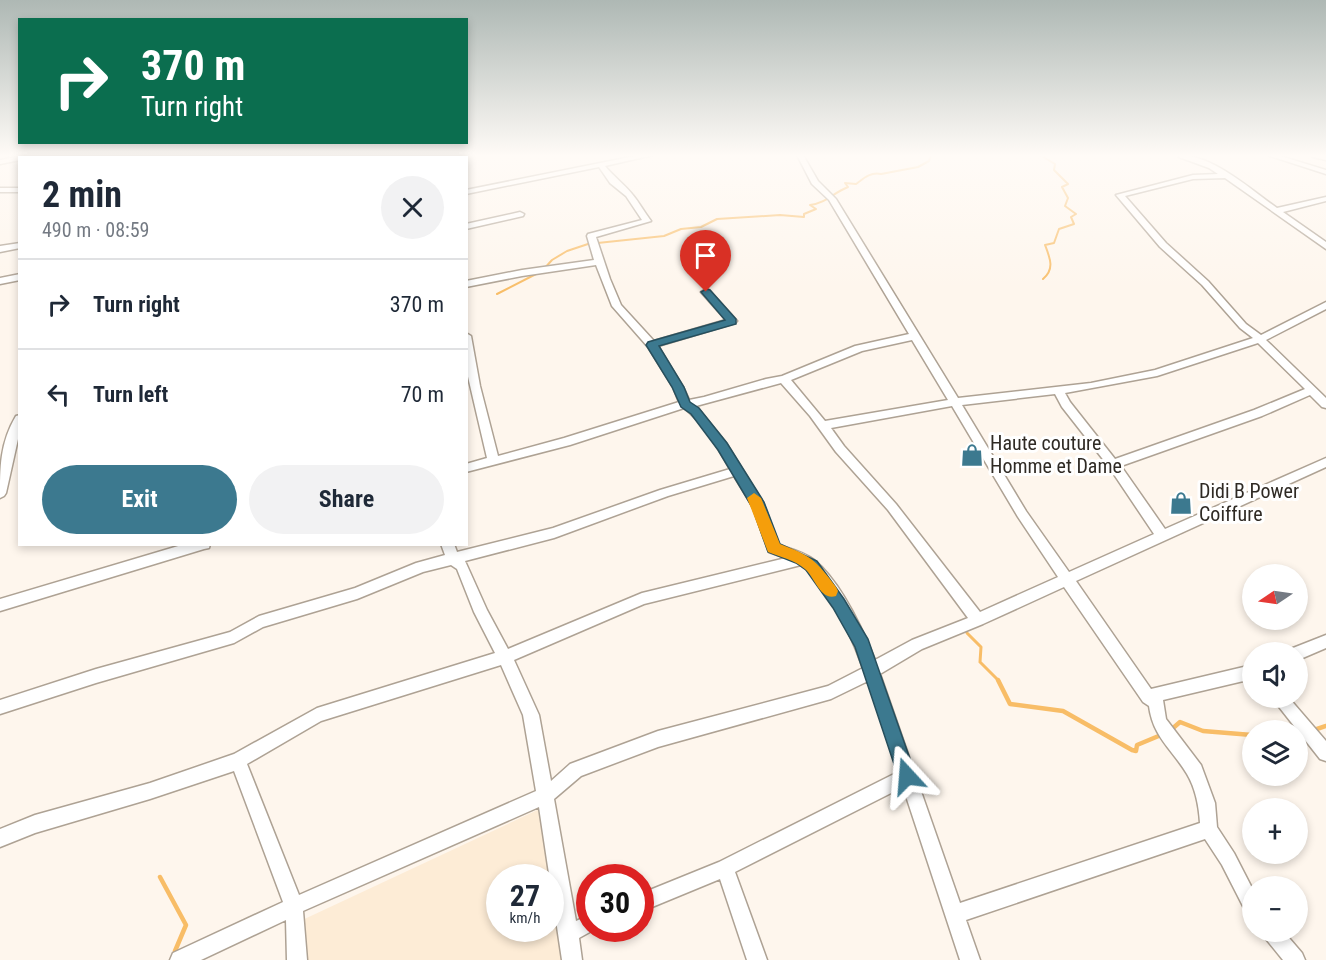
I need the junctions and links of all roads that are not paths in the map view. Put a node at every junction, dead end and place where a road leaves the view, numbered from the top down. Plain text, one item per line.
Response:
1 (632, 200) edge
2 (832, 200) edge
3 (1124, 200) edge
4 (1260, 200) edge
5 (1323, 200) edge
6 (1276, 211) junction
7 (520, 214) dead end
8 (468, 227) edge
9 (18, 245) edge
10 (1326, 246) edge
11 (0, 249) edge
12 (599, 262) junction
13 (18, 277) edge
14 (0, 281) edge
15 (468, 284) edge
16 (706, 292) dead end
17 (1326, 305) edge
18 (916, 336) junction
19 (1260, 339) junction
20 (652, 345) junction
21 (468, 356) edge
22 (784, 379) junction
23 (471, 387) edge
24 (1059, 390) junction
25 (1312, 390) junction
26 (956, 402) junction
27 (1325, 402) edge
28 (685, 404) junction
29 (18, 422) edge
30 (823, 425) junction
31 (494, 460) junction
32 (1113, 464) junction
33 (468, 467) edge
34 (1322, 469) edge
35 (737, 471) junction
36 (0, 493) edge
37 (1162, 535) junction
38 (197, 546) edge
39 (450, 551) edge
40 (801, 559) junction
41 (1066, 579) junction
42 (0, 605) edge
43 (978, 620) junction
44 (1326, 641) edge
45 (1308, 649) edge
46 (505, 657) junction
47 (872, 671) junction
48 (1242, 674) edge
49 (1148, 697) junction
50 (0, 707) edge
51 (1288, 708) edge
52 (1326, 753) edge
53 (238, 761) junction
54 (907, 776) junction
55 (545, 796) junction
56 (1209, 829) junction
57 (0, 838) edge
58 (725, 868) junction
59 (1242, 886) edge
60 (654, 897) edge
61 (294, 906) junction
62 (956, 914) junction
63 (576, 930) edge
64 (569, 933) junction
65 (1281, 942) edge
66 (180, 960) edge
67 (297, 960) edge
68 (572, 960) edge
69 (757, 960) edge
70 (970, 960) edge
71 (1295, 960) edge

1 - 12 street
2 - 18 street
3 - 19 street
4 - 6 street
5 - 6 street
6 - 10 street
7 - 8 street
9 - 11 street
12 - 15 street
12 - 20 street
13 - 14 street
16 - 20 street
17 - 19 street
18 - 22 street
18 - 26 street
19 - 24 street
19 - 25 street
20 - 28 street
21 - 23 street
22 - 28 street
22 - 30 street
23 - 31 street
24 - 26 street
24 - 32 street
25 - 27 street
25 - 32 street
26 - 30 street
26 - 41 street
28 - 31 street
28 - 35 street
29 - 36 street
30 - 43 street
31 - 33 street
32 - 37 street
34 - 37 street
35 - 39 street
35 - 40 street
37 - 41 street
38 - 42 street
39 - 46 street
39 - 50 street
40 - 46 street
40 - 47 street
41 - 43 street
41 - 49 street
43 - 47 street
44 - 45 street
46 - 53 street
46 - 55 street
47 - 54 street
47 - 55 street
48 - 49 street
49 - 56 street
51 - 52 street
53 - 57 street
53 - 61 street
54 - 58 street
54 - 62 street
55 - 61 street
55 - 64 street
56 - 59 street
56 - 62 street
58 - 60 street
58 - 69 street
61 - 66 street
61 - 67 street
62 - 70 street
63 - 64 street
64 - 68 street
65 - 71 street

